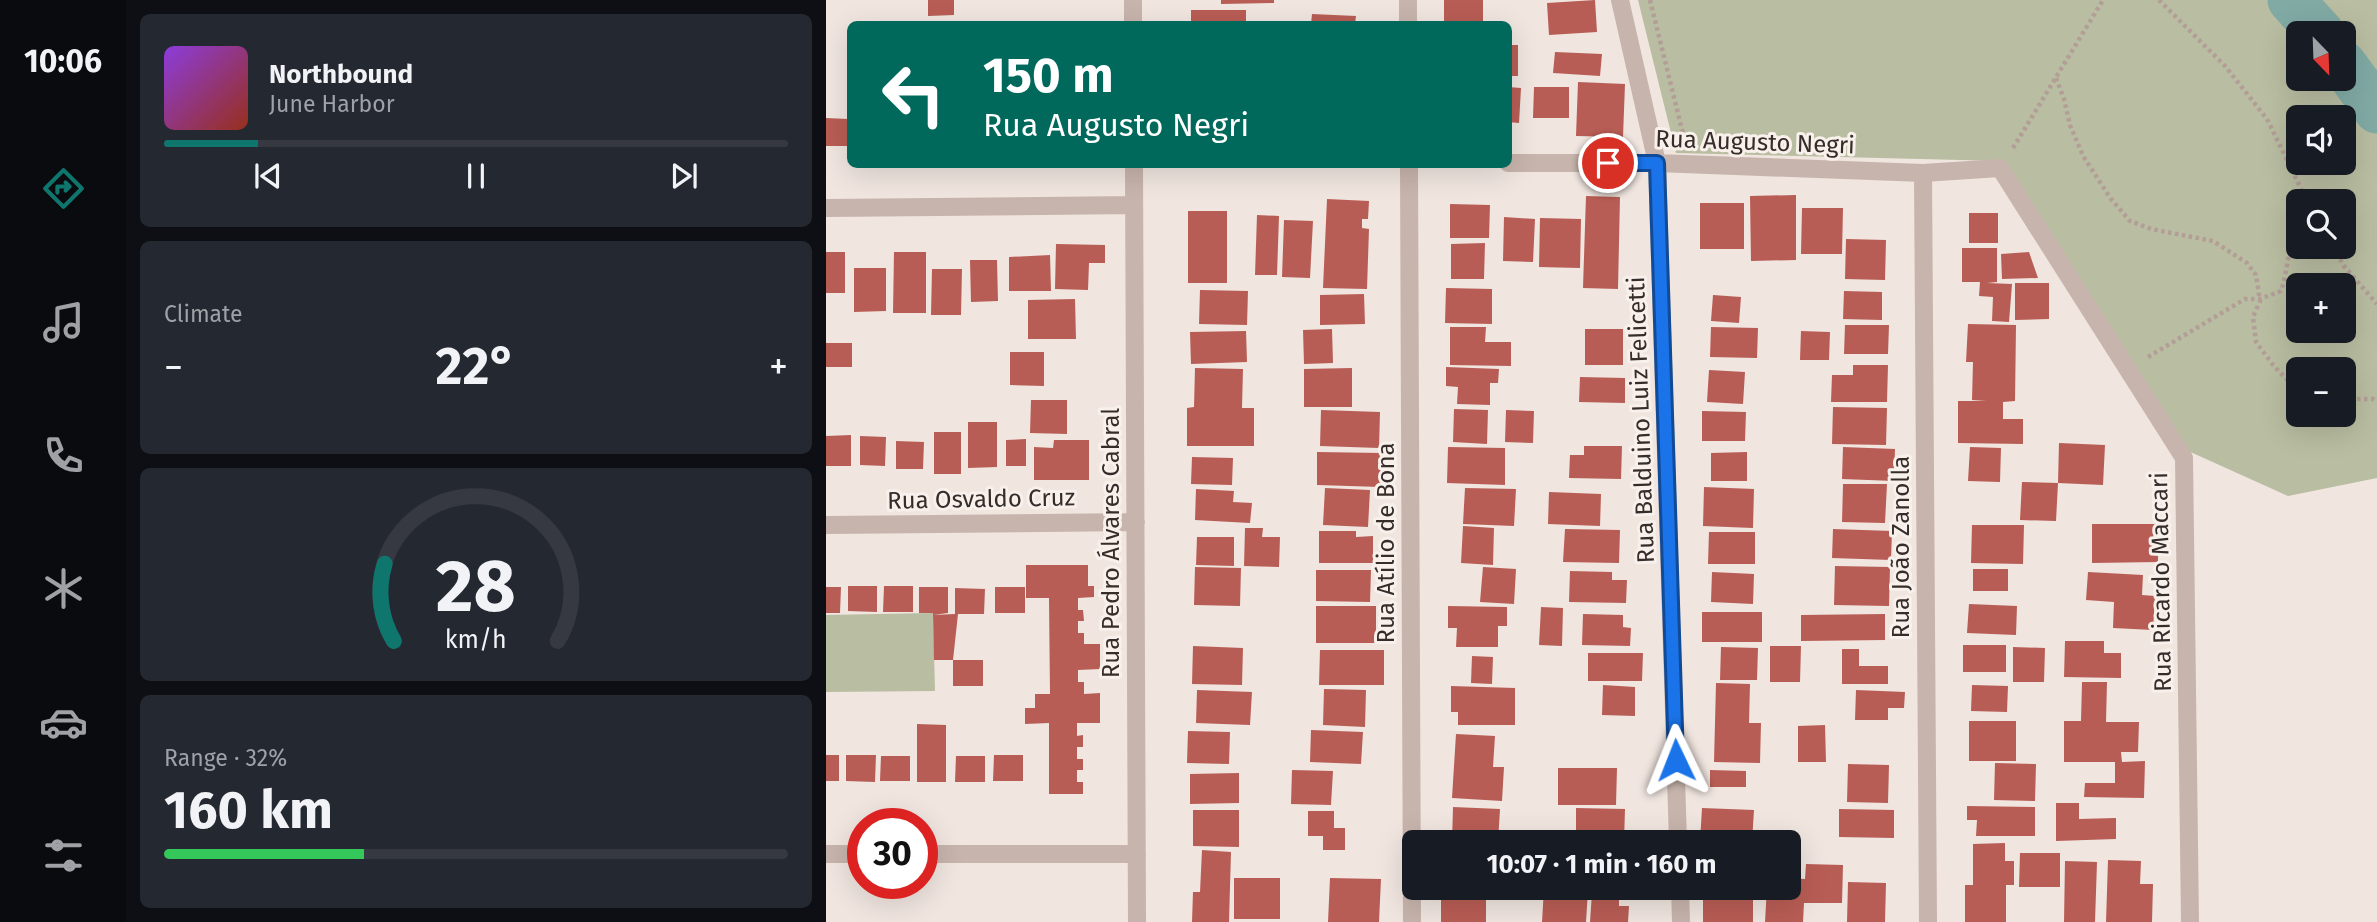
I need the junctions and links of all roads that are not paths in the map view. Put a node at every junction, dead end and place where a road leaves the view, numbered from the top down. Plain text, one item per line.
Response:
1 (1133, 0) edge
2 (1408, 0) edge
3 (1620, 0) edge
4 (1133, 21) edge
5 (1408, 21) edge
6 (1512, 163) edge
7 (1657, 163) junction
8 (1134, 168) edge
9 (1409, 168) edge
10 (2000, 168) joint
11 (1923, 173) junction
12 (1134, 205) junction
13 (826, 208) edge
14 (1136, 522) junction
15 (826, 525) edge
16 (1678, 830) edge
17 (826, 854) edge
18 (847, 854) edge
19 (938, 854) edge
20 (1137, 854) junction
21 (1680, 900) edge
22 (1137, 922) edge
23 (1412, 922) edge
24 (1681, 922) edge
25 (1928, 922) edge
26 (2190, 922) edge

1 - 4 street
2 - 5 street
3 - 7 street, Rua Balduino Luiz Felicetti
6 - 7 street, Rua Augusto Negri
7 - 11 street, Rua Augusto Negri
7 - 16 street, Rua Balduino Luiz Felicetti
8 - 12 street, Rua Pedro Álvares Cabral
9 - 23 street, Rua Atílio de Bona
10 - 11 street, Rua Augusto Negri
10 - 26 street, Rua Ricardo Maccari
11 - 25 street, Rua João Zanolla
12 - 13 street
12 - 14 street, Rua Pedro Álvares Cabral
14 - 15 street, Rua Osvaldo Cruz
14 - 20 street, Rua Pedro Álvares Cabral
17 - 18 street
19 - 20 street
20 - 22 street, Rua Pedro Álvares Cabral
21 - 24 street

